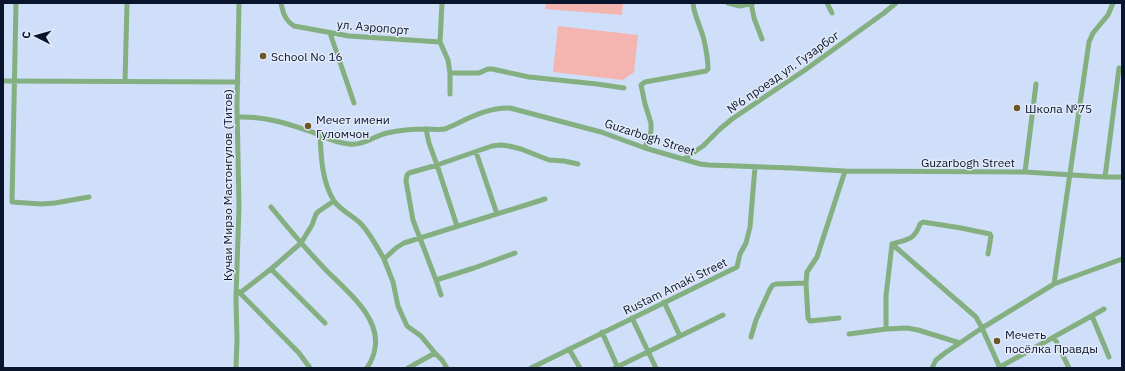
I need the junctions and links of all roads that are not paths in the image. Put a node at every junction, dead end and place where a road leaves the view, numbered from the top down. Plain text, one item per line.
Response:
1 (16, 3) edge
2 (127, 3) edge
3 (239, 3) edge
4 (281, 3) edge
5 (442, 3) edge
6 (693, 3) edge
7 (728, 3) edge
8 (752, 3) edge
9 (828, 3) edge
10 (896, 3) edge
11 (1114, 3) edge
12 (832, 13) dead end
13 (330, 33) junction
14 (762, 39) dead end
15 (440, 42) junction
16 (1118, 68) dead end
17 (450, 73) junction
18 (3, 81) edge
19 (15, 81) junction
20 (125, 82) junction
21 (238, 82) junction
22 (1036, 84) dead end
23 (624, 88) dead end
24 (450, 94) dead end
25 (354, 103) dead end
26 (237, 116) junction
27 (426, 129) junction
28 (320, 135) junction
29 (646, 148) junction
30 (476, 152) junction
31 (684, 159) junction
32 (578, 164) dead end
33 (437, 165) junction
34 (755, 167) junction
35 (845, 171) junction
36 (1025, 172) junction
37 (1070, 175) junction
38 (1105, 177) junction
39 (1122, 177) edge
40 (89, 197) dead end
41 (545, 199) dead end
42 (334, 202) junction
43 (271, 207) dead end
44 (497, 214) junction
45 (457, 226) junction
46 (420, 238) junction
47 (301, 243) junction
48 (892, 244) junction
49 (515, 253) dead end
50 (988, 254) dead end
51 (384, 258) junction
52 (1122, 259) edge
53 (271, 269) junction
54 (436, 280) junction
55 (806, 283) junction
56 (1054, 284) junction
57 (238, 292) junction
58 (441, 295) dead end
59 (664, 302) junction
60 (1104, 309) dead end
61 (723, 315) dead end
62 (1092, 316) junction
63 (632, 318) junction
64 (839, 318) dead end
65 (325, 323) dead end
66 (982, 328) junction
67 (886, 329) junction
68 (602, 332) junction
69 (849, 334) dead end
70 (680, 336) junction
71 (751, 337) dead end
72 (1054, 337) junction
73 (960, 343) junction
74 (569, 349) junction
75 (648, 351) junction
76 (435, 353) junction
77 (1109, 357) dead end
78 (308, 367) edge
79 (236, 368) edge
80 (367, 368) edge
81 (408, 368) edge
82 (447, 368) edge
83 (531, 368) edge
84 (580, 368) edge
85 (617, 368) edge
86 (656, 368) edge
87 (932, 368) edge
88 (1000, 368) edge
89 (1069, 368) edge

1 - 19 street
2 - 20 street
3 - 21 street, Кучаи Мирзо Мастонгулов (Титов)
4 - 13 street, ул. Аэропорт
5 - 15 street
6 - 29 street
7 - 8 street
8 - 14 street
9 - 12 street
10 - 31 street, №6 проезд ул. Гузарбог
11 - 37 street
13 - 15 street, ул. Аэропорт
13 - 25 street
15 - 17 street
16 - 38 street
17 - 23 street
17 - 24 street
18 - 19 street
19 - 20 street
19 - 40 street
20 - 21 street
21 - 26 street, Кучаи Мирзо Мастонгулов (Титов)
22 - 36 street
26 - 28 street, Guzarbogh Street
26 - 57 street, Кучаи Мирзо Мастонгулов (Титов)
27 - 28 street, Guzarbogh Street
27 - 29 street, Guzarbogh Street
27 - 33 street
28 - 42 street
29 - 31 street, Guzarbogh Street
30 - 32 street
30 - 33 street
30 - 44 street
31 - 34 street, Guzarbogh Street
33 - 45 street
33 - 46 street
34 - 35 street, Guzarbogh Street
34 - 59 street, Rustam Amaki Street
35 - 36 street, Guzarbogh Street
35 - 55 street
36 - 37 street, Guzarbogh Street
37 - 38 street, Guzarbogh Street
37 - 56 street
38 - 39 street, Guzarbogh Street
41 - 44 street
42 - 47 street
42 - 51 street
43 - 47 street
44 - 45 street
45 - 46 street
46 - 51 street
46 - 54 street
47 - 53 street
47 - 80 street
48 - 50 street
48 - 66 street
48 - 67 street
49 - 54 street
51 - 76 street
52 - 56 street
53 - 57 street
53 - 65 street
54 - 58 street
55 - 64 street
55 - 71 street
56 - 66 street
57 - 78 street
57 - 79 street, Кучаи Мирзо Мастонгулов (Титов)
59 - 63 street, Rustam Amaki Street
59 - 70 street
60 - 62 street
61 - 70 street
62 - 72 street
62 - 77 street
63 - 68 street, Rustam Amaki Street
63 - 75 street
66 - 73 street
66 - 88 street
67 - 69 street
67 - 73 street
68 - 74 street, Rustam Amaki Street
68 - 85 street
70 - 75 street
72 - 88 street
72 - 89 street
73 - 87 street
74 - 83 street, Rustam Amaki Street
74 - 84 street
75 - 85 street
75 - 86 street
76 - 81 street
76 - 82 street

